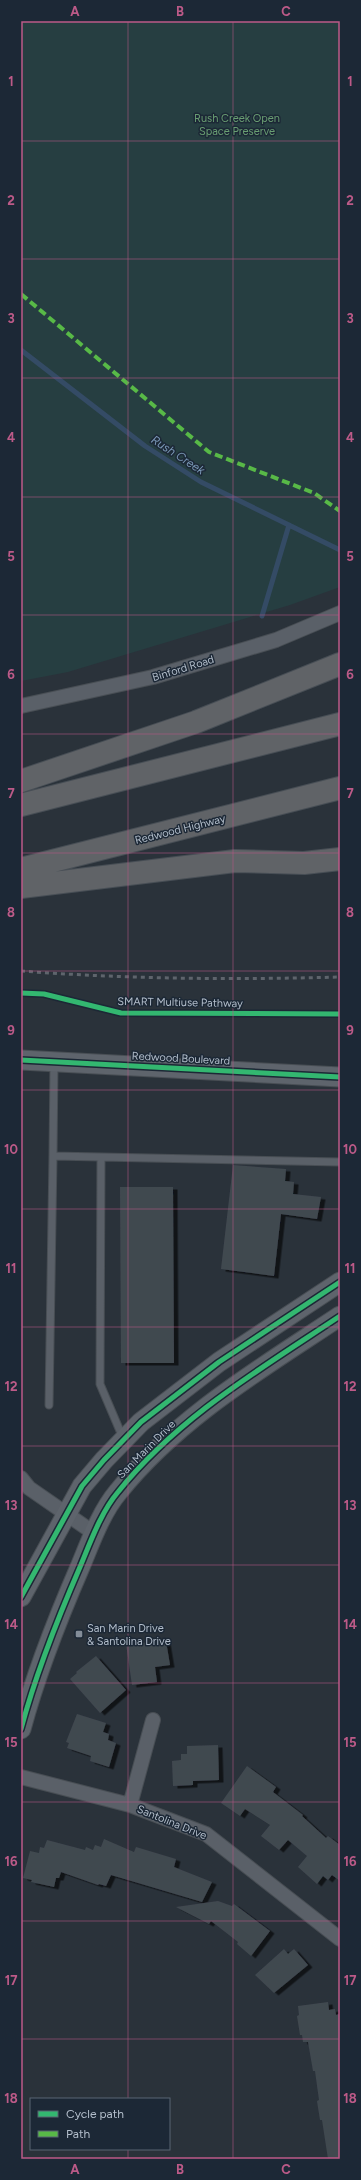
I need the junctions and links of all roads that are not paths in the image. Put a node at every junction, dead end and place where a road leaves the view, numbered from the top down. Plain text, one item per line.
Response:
1 (340, 613) edge
2 (340, 664) edge
3 (21, 706) edge
4 (340, 724) edge
5 (21, 781) edge
6 (340, 788) edge
7 (21, 805) edge
8 (340, 858) edge
9 (21, 869) edge
10 (21, 887) edge
11 (21, 1060) edge
12 (54, 1060) junction
13 (340, 1077) edge
14 (53, 1156) junction
15 (101, 1156) junction
16 (340, 1162) edge
17 (340, 1282) edge
18 (340, 1316) edge
19 (49, 1405) dead end
20 (123, 1440) junction
21 (21, 1478) edge
22 (66, 1515) junction
23 (94, 1533) junction
24 (21, 1597) edge
25 (153, 1720) dead end
26 (21, 1729) edge
27 (21, 1777) edge
28 (130, 1805) junction
29 (340, 1939) edge

1 - 3 street, Binford Road
2 - 5 highway
4 - 7 highway
6 - 9 highway, Redwood Highway
8 - 10 highway
11 - 12 main road, Redwood Boulevard
12 - 13 main road, Redwood Boulevard
12 - 14 lane
14 - 15 lane
14 - 19 lane
15 - 16 lane
15 - 20 lane
17 - 20 main road, San Marin Drive
18 - 23 main road, San Marin Drive
20 - 22 main road, San Marin Drive
21 - 22 street
22 - 23 street
22 - 24 main road, San Marin Drive
23 - 26 main road, San Marin Drive
25 - 28 street
27 - 28 street, Santolina Drive
28 - 29 street, Santolina Drive

